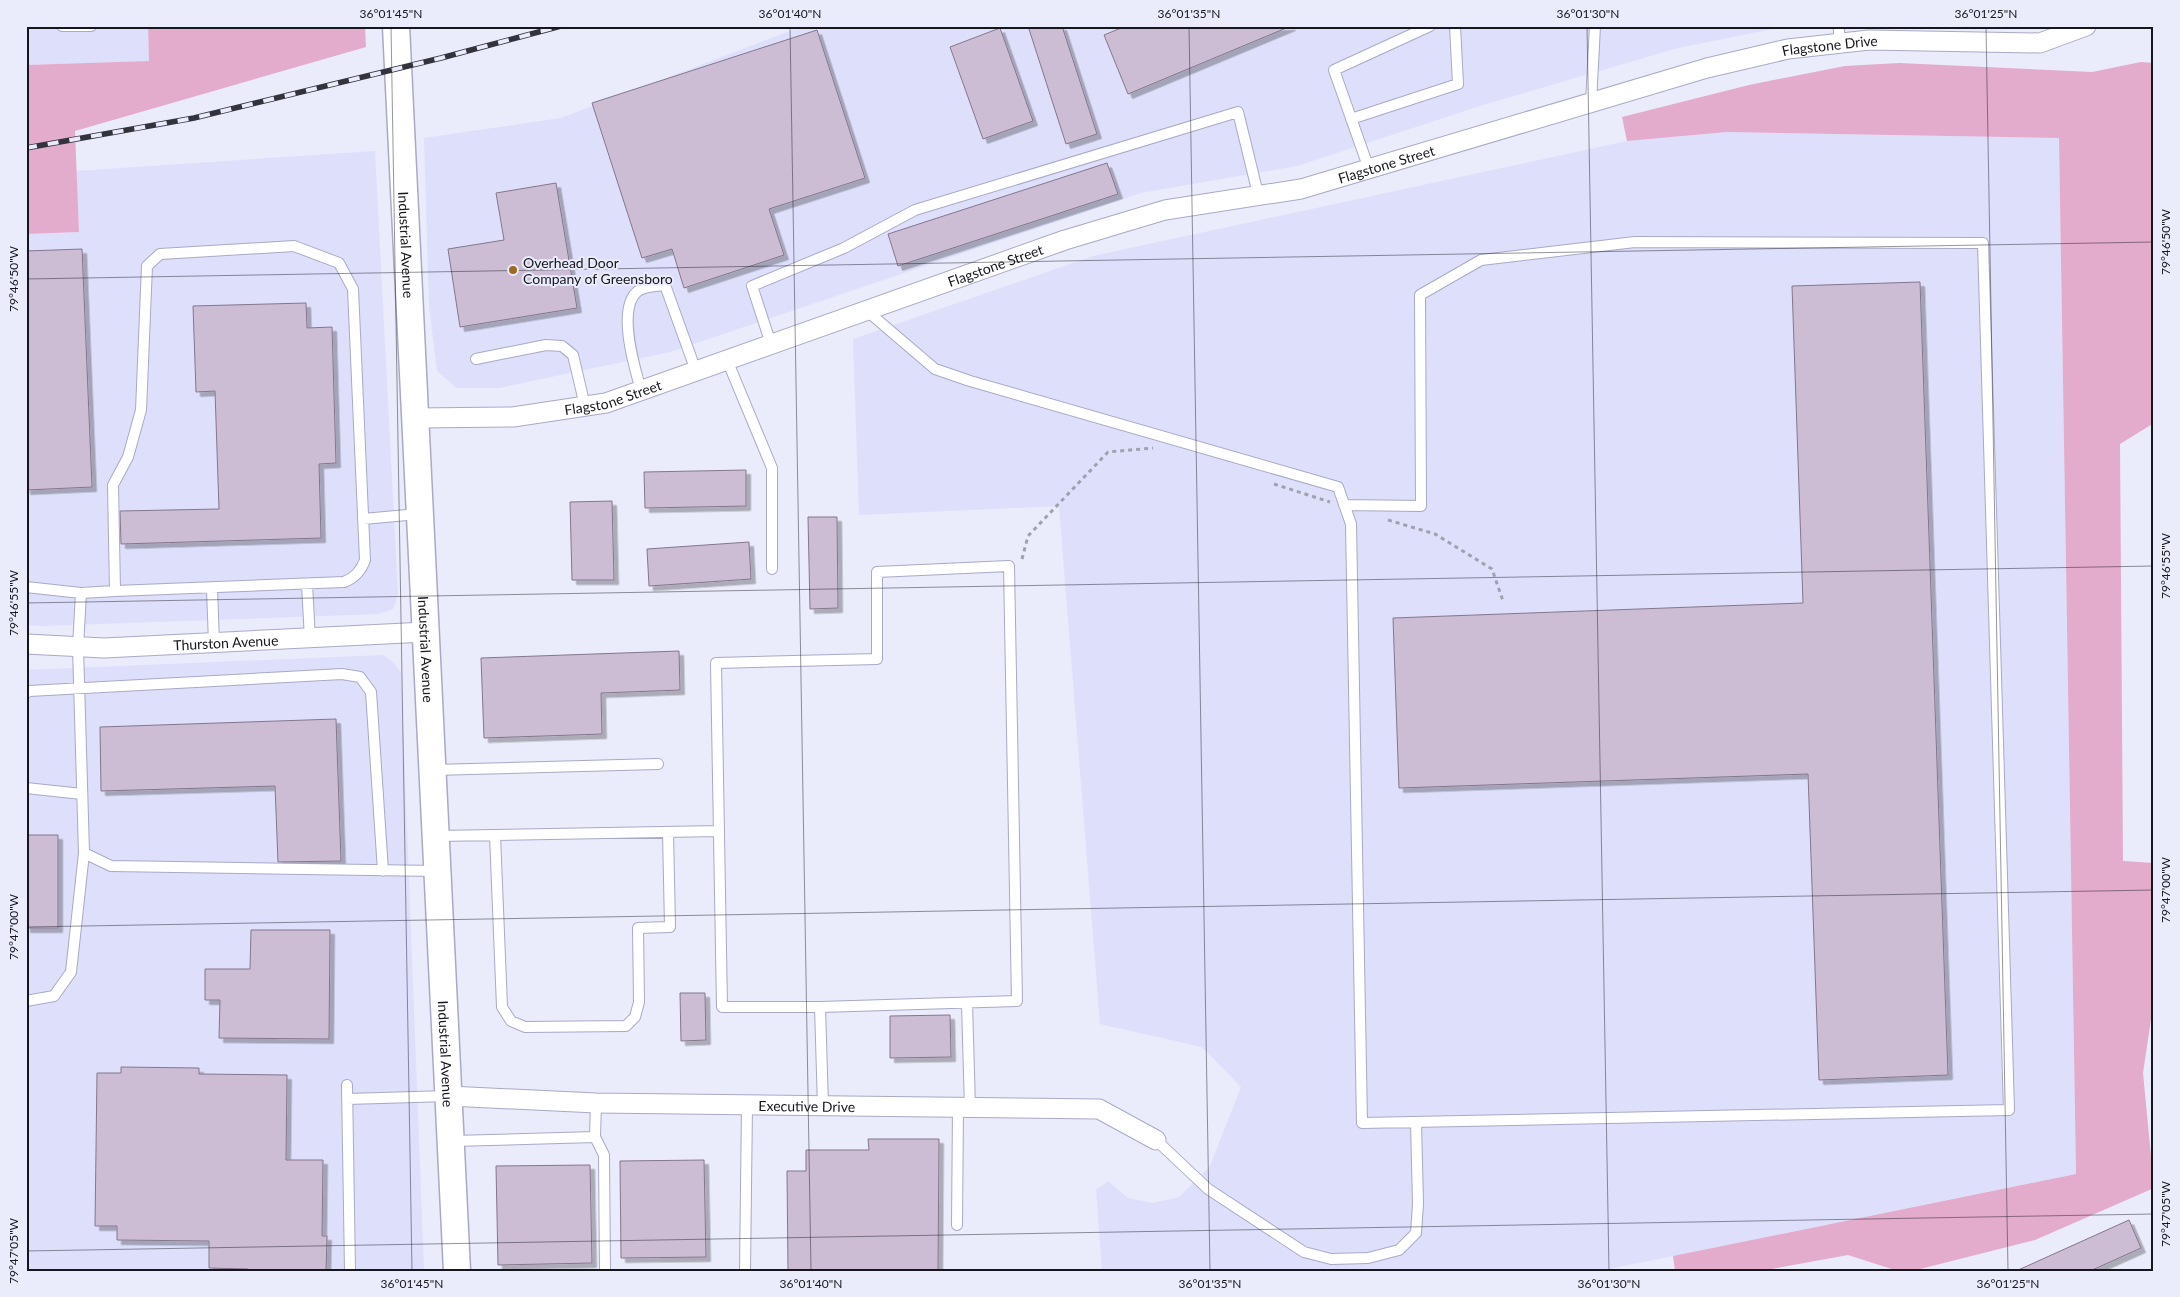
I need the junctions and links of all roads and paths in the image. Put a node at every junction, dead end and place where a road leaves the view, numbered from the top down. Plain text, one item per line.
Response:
1 (62, 26) edge
2 (91, 26) edge
3 (396, 26) edge
4 (1430, 26) edge
5 (1455, 26) edge
6 (1595, 26) edge
7 (2086, 26) edge
8 (1839, 35) edge
9 (1584, 105) junction
10 (1351, 118) junction
11 (1369, 169) junction
12 (1258, 194) junction
13 (866, 310) junction
14 (771, 344) junction
15 (476, 359) dead end
16 (727, 360) junction
17 (696, 371) junction
18 (641, 390) junction
19 (585, 406) junction
20 (416, 418) junction
21 (1156, 448) dead end
22 (1267, 482) dead end
23 (1332, 502) dead end
24 (1344, 505) junction
25 (419, 514) junction
26 (1379, 517) dead end
27 (363, 519) junction
28 (1022, 559) dead end
29 (772, 569) dead end
30 (307, 584) junction
31 (26, 588) edge
32 (212, 589) junction
33 (115, 591) junction
34 (81, 593) junction
35 (1503, 601) dead end
36 (426, 632) junction
37 (310, 639) junction
38 (214, 643) junction
39 (26, 644) edge
40 (78, 647) junction
41 (79, 688) junction
42 (26, 693) edge
43 (658, 764) dead end
44 (433, 770) junction
45 (26, 788) edge
46 (82, 794) junction
47 (719, 831) junction
48 (668, 832) junction
49 (495, 835) junction
50 (436, 836) junction
51 (84, 853) junction
52 (382, 871) junction
53 (438, 871) junction
54 (26, 1000) edge
55 (967, 1003) junction
56 (820, 1007) junction
57 (347, 1085) dead end
58 (448, 1096) junction
59 (348, 1098) junction
60 (596, 1103) junction
61 (747, 1105) junction
62 (823, 1106) junction
63 (964, 1108) junction
64 (1416, 1122) junction
65 (595, 1137) junction
66 (1156, 1140) joint
67 (452, 1141) junction
68 (957, 1225) dead end
69 (350, 1271) edge
70 (457, 1271) edge
71 (604, 1271) edge
72 (745, 1271) edge

1 - 2 lane
3 - 20 main road, Industrial Avenue
4 - 10 lane
5 - 10 lane
6 - 9 lane
7 - 8 street, Flagstone Drive
8 - 9 street, Flagstone Drive
9 - 11 street, Flagstone Street
10 - 11 lane
11 - 12 street, Flagstone Street
12 - 13 street, Flagstone Street
12 - 14 lane
13 - 14 street, Flagstone Street
13 - 24 lane
14 - 16 street, Flagstone Street
15 - 19 lane
16 - 17 street, Flagstone Street
16 - 29 lane
17 - 18 street, Flagstone Street
17 - 18 lane
18 - 19 street, Flagstone Street
19 - 20 street, Flagstone Street
20 - 25 main road, Industrial Avenue
21 - 28 path
22 - 23 path
24 - 64 lane
24 - 64 lane
25 - 27 lane
25 - 36 main road, Industrial Avenue
26 - 35 path
27 - 30 lane
27 - 33 lane
30 - 32 lane
30 - 37 lane
31 - 34 lane
32 - 33 lane
32 - 38 lane
33 - 34 lane
34 - 40 lane
36 - 37 street, Thurston Avenue
36 - 44 main road, Industrial Avenue
37 - 38 street, Thurston Avenue
38 - 40 street, Thurston Avenue
39 - 40 street, Thurston Avenue
40 - 41 lane
41 - 42 lane
41 - 46 lane
41 - 52 lane
43 - 44 lane
44 - 50 main road, Industrial Avenue
45 - 46 lane
46 - 51 lane
47 - 48 lane
47 - 55 lane
47 - 56 lane
48 - 49 lane
48 - 49 lane
49 - 50 lane
50 - 53 main road, Industrial Avenue
51 - 52 lane
51 - 54 lane
52 - 53 lane
53 - 58 main road, Industrial Avenue
55 - 56 lane
55 - 63 lane
56 - 62 lane
57 - 59 lane
58 - 59 lane
58 - 60 street, Executive Drive
58 - 67 main road, Industrial Avenue
59 - 69 lane
60 - 61 street, Executive Drive
60 - 65 lane
61 - 62 street, Executive Drive
61 - 72 lane
62 - 63 street, Executive Drive
63 - 66 street, Executive Drive
63 - 68 lane
64 - 66 lane
65 - 67 lane
65 - 71 lane
67 - 70 main road, Industrial Avenue

